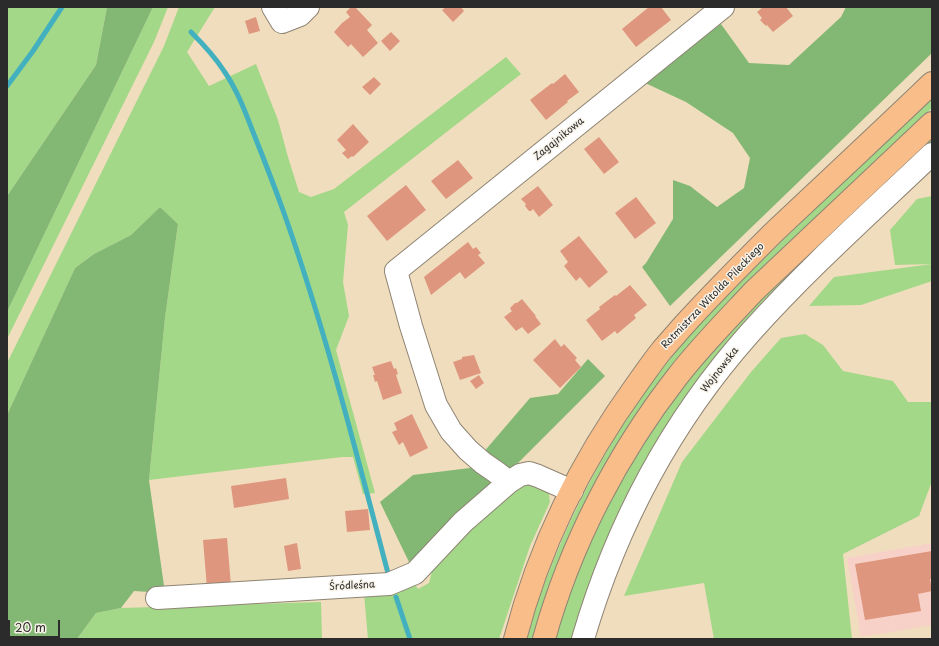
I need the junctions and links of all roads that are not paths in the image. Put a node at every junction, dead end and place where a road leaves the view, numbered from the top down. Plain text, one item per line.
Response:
1 (308, 7) edge
2 (723, 7) edge
3 (277, 14) edge
4 (932, 83) edge
5 (932, 123) edge
6 (932, 154) edge
7 (509, 482) junction
8 (572, 491) junction
9 (157, 598) dead end
10 (515, 639) edge
11 (544, 639) edge
12 (583, 639) edge

1 - 3 street
2 - 7 street, Zagajnikowa
4 - 8 main road, Rotmistrza Witolda Pileckiego
5 - 11 main road
6 - 12 street, Wojnowska
7 - 8 street, Śródleśna
7 - 9 street, Śródleśna
8 - 10 main road, Rotmistrza Witolda Pileckiego

